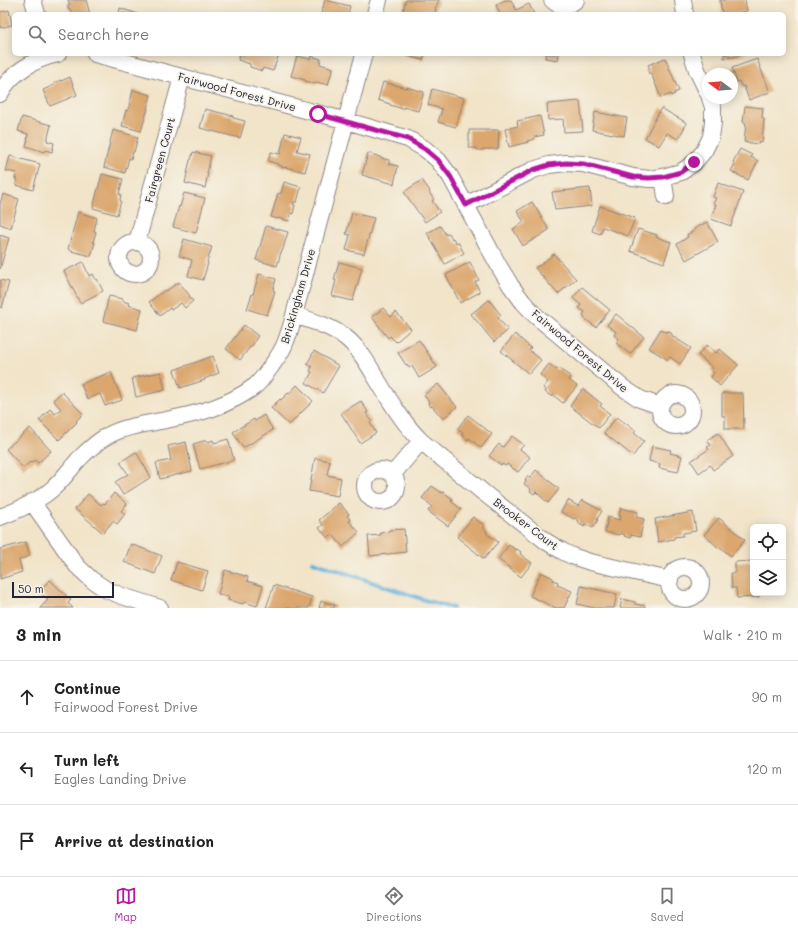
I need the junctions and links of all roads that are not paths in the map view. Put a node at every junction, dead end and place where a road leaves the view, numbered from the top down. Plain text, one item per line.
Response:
1 (33, 0) edge
2 (379, 0) edge
3 (552, 0) edge
4 (576, 0) edge
5 (683, 0) edge
6 (36, 12) edge
7 (376, 12) edge
8 (685, 12) edge
9 (49, 56) edge
10 (104, 56) edge
11 (363, 56) edge
12 (693, 56) edge
13 (182, 77) junction
14 (702, 81) edge
15 (0, 94) edge
16 (712, 104) edge
17 (347, 121) junction
18 (663, 177) junction
19 (666, 197) dead end
20 (466, 205) junction
21 (137, 242) dead end
22 (294, 315) junction
23 (660, 406) dead end
24 (422, 441) junction
25 (392, 475) dead end
26 (32, 502) junction
27 (0, 517) edge
28 (670, 580) dead end
29 (160, 608) edge

1 - 6 street
2 - 7 street
3 - 4 street
5 - 8 street
9 - 15 street
10 - 13 street, Fairwood Forest Drive
11 - 17 street, Brickingham Drive
12 - 14 street
13 - 17 street, Fairwood Forest Drive
13 - 21 street, Fairgreen Court
16 - 18 street
17 - 20 street, Fairwood Forest Drive
17 - 22 street, Brickingham Drive
18 - 19 street
18 - 20 street
20 - 23 street, Fairwood Forest Drive
22 - 24 street, Brooker Court
22 - 26 street, Brickingham Drive
24 - 25 street
24 - 28 street, Brooker Court
26 - 27 street, Brickingham Drive
26 - 29 street

